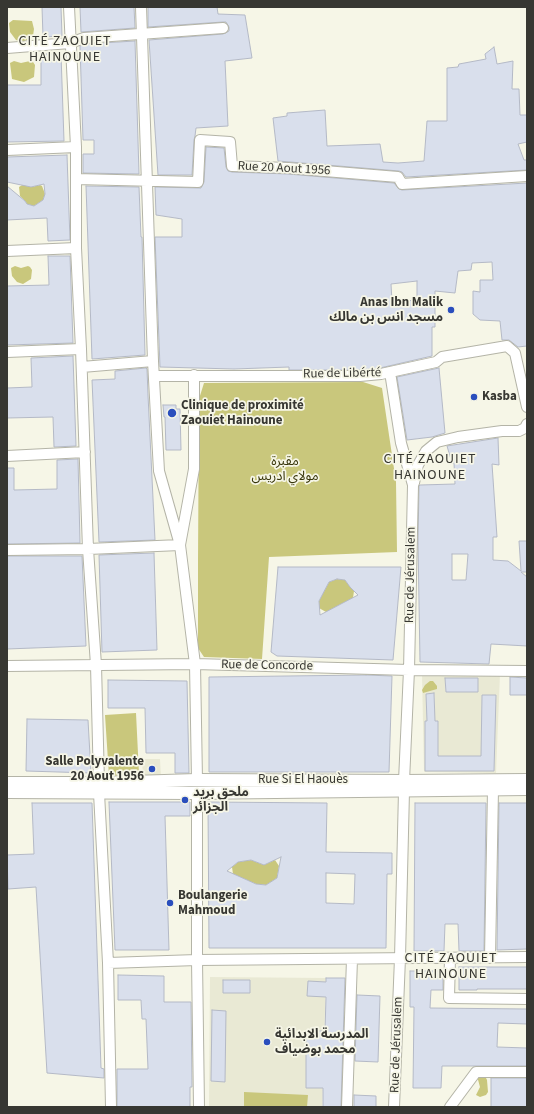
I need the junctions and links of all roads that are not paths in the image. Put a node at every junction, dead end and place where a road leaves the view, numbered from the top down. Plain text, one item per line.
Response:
1 (69, 7) edge
2 (141, 7) edge
3 (223, 28) dead end
4 (142, 34) junction
5 (70, 43) junction
6 (7, 48) edge
7 (76, 147) junction
8 (7, 150) edge
9 (527, 176) edge
10 (76, 179) junction
11 (148, 180) junction
12 (76, 248) junction
13 (7, 251) edge
14 (81, 349) junction
15 (7, 352) edge
16 (153, 361) junction
17 (82, 367) junction
18 (390, 372) junction
19 (194, 375) junction
20 (155, 376) junction
21 (527, 407) edge
22 (527, 424) edge
23 (85, 452) junction
24 (7, 456) edge
25 (413, 485) junction
26 (180, 545) junction
27 (88, 549) junction
28 (7, 550) edge
29 (195, 664) junction
30 (96, 665) junction
31 (7, 666) edge
32 (409, 670) junction
33 (527, 671) edge
34 (197, 780) junction
35 (527, 780) edge
36 (7, 782) edge
37 (404, 786) junction
38 (99, 788) junction
39 (493, 789) junction
40 (527, 789) edge
41 (7, 792) edge
42 (197, 793) junction
43 (527, 957) edge
44 (400, 958) junction
45 (450, 958) junction
46 (490, 958) junction
47 (352, 959) junction
48 (197, 960) junction
49 (108, 963) junction
50 (527, 1000) edge
51 (527, 1072) edge
52 (111, 1107) edge
53 (199, 1107) edge
54 (347, 1107) edge
55 (394, 1107) edge
56 (450, 1107) edge

1 - 5 street
2 - 4 street
3 - 4 street
4 - 5 street
4 - 11 street
5 - 6 street
5 - 7 street
7 - 8 street
7 - 10 street
9 - 11 street, Rue 20 Aout 1956
10 - 11 street, Rue 20 Aout 1956
10 - 12 street
11 - 16 street
12 - 13 street
12 - 14 street
14 - 15 street
14 - 17 street
16 - 17 street
16 - 20 street
17 - 23 street
18 - 19 street, Rue de Libérté
18 - 21 street, Rue de Libérté
18 - 25 street, Rue de Jérusalem
19 - 20 street, Rue de Libérté
19 - 26 street
20 - 26 street
22 - 25 street
23 - 24 street
23 - 27 street
25 - 32 street, Rue de Jérusalem
26 - 27 street
26 - 29 street
27 - 28 street
27 - 30 street
29 - 30 street, Rue de Concorde
29 - 32 street, Rue de Concorde
29 - 34 street
30 - 31 street, Rue de Concorde
30 - 38 street
32 - 33 street, Rue de Concorde
32 - 37 street, Rue de Jérusalem
34 - 37 street, Rue Si El Haouès
34 - 38 street, Rue Si El Haouès
34 - 42 street
35 - 37 street, Rue Si El Haouès
36 - 38 street, Rue Si El Haouès
37 - 39 street, Rue Si El Haouès
37 - 42 street, Rue Si El Haouès
37 - 44 street, Rue de Jérusalem
38 - 41 street, Rue Si El Haouès
38 - 42 street, Rue Si El Haouès
38 - 49 street
39 - 40 street, Rue Si El Haouès
39 - 46 street
42 - 48 street
43 - 46 street
44 - 45 street
44 - 47 street
44 - 55 street, Rue de Jérusalem
45 - 46 street
45 - 50 street
47 - 48 street
47 - 54 street
48 - 49 street
48 - 53 street
49 - 52 street
51 - 56 street

